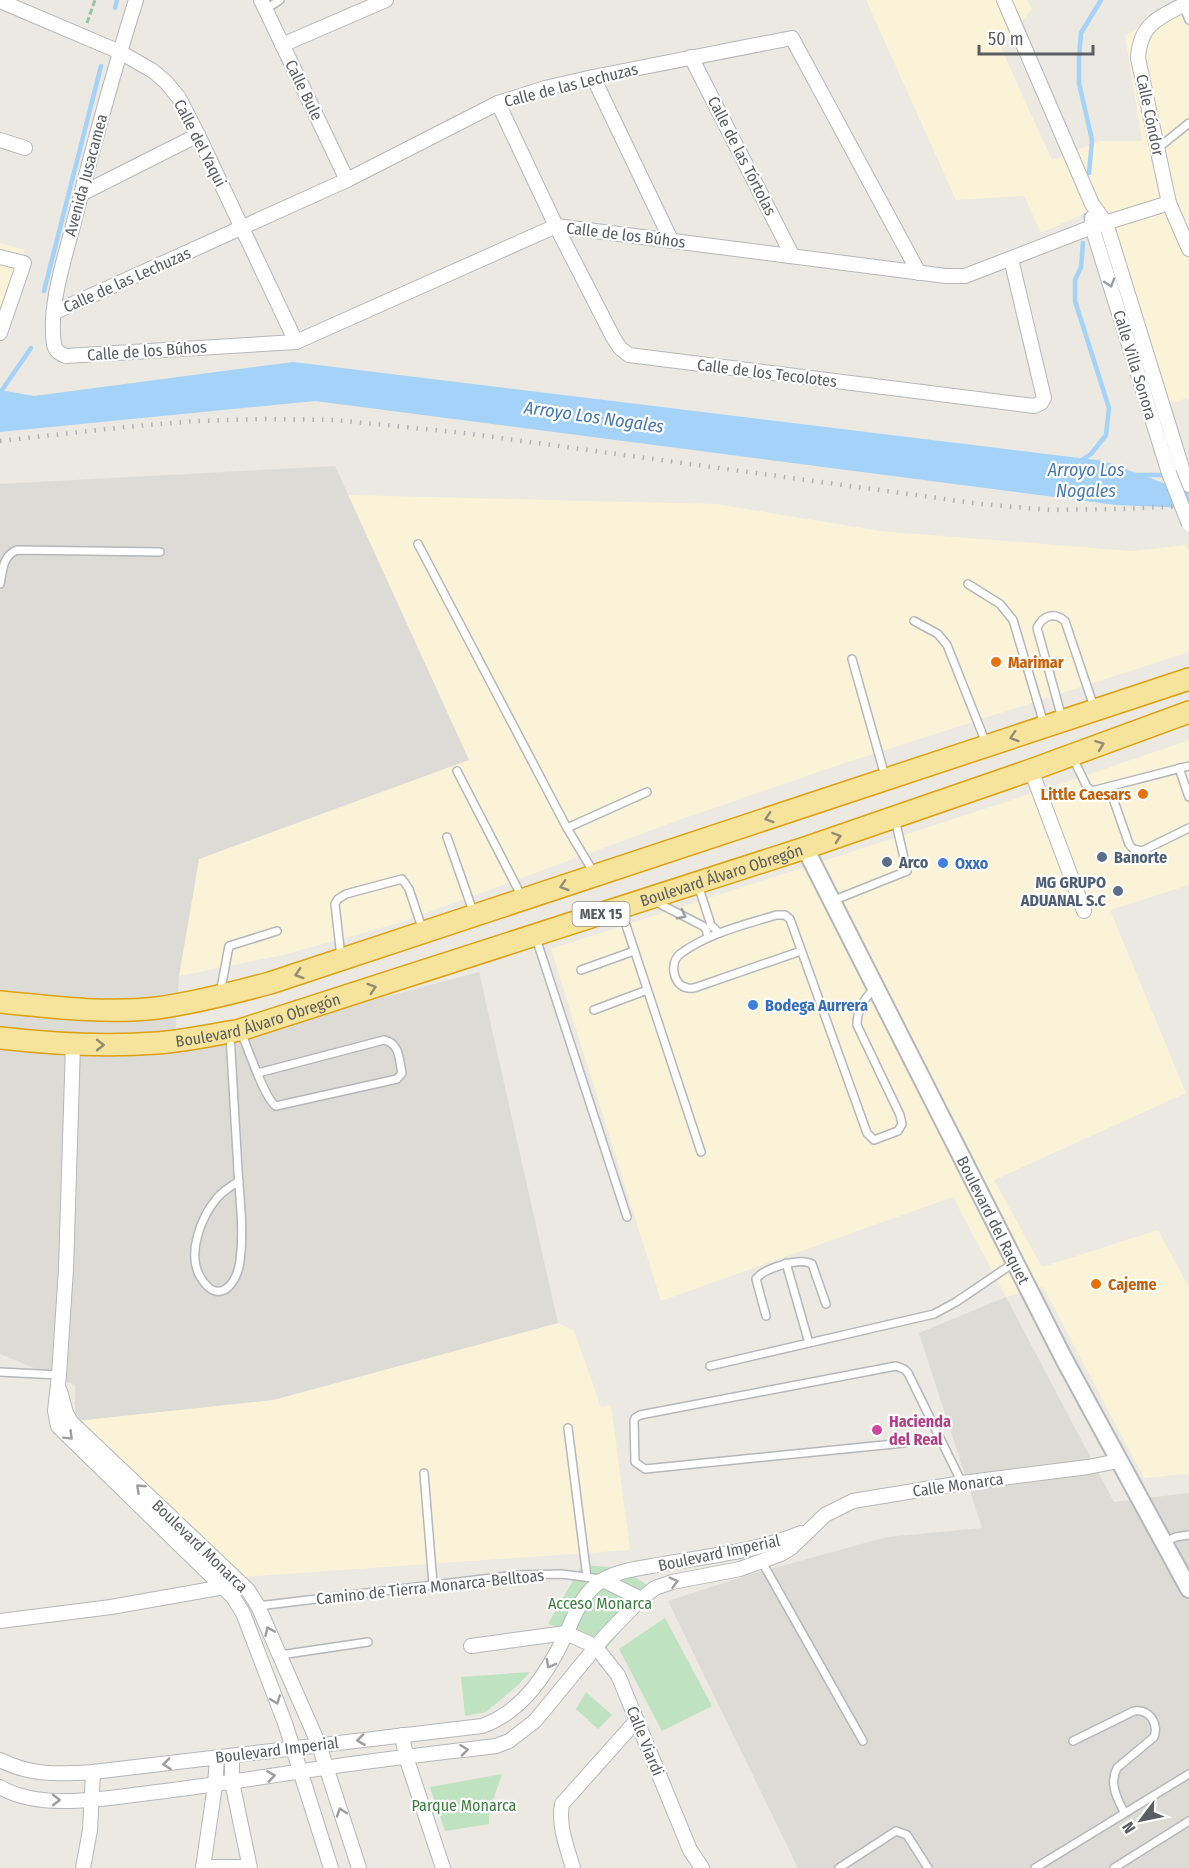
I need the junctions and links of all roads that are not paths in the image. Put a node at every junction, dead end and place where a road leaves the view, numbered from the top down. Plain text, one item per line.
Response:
1 (136, 0) edge
2 (280, 0) edge
3 (386, 0) edge
4 (1004, 0) edge
5 (0, 1) edge
6 (1186, 3) edge
7 (263, 5) edge
8 (1189, 20) edge
9 (282, 45) junction
10 (120, 52) junction
11 (691, 57) junction
12 (592, 77) junction
13 (498, 102) junction
14 (1189, 123) edge
15 (198, 135) junction
16 (0, 140) edge
17 (25, 148) dead end
18 (1157, 148) junction
19 (347, 180) junction
20 (81, 194) junction
21 (1169, 203) junction
22 (1092, 204) junction
23 (1106, 223) junction
24 (556, 226) junction
25 (1092, 227) junction
26 (242, 229) junction
27 (671, 240) junction
28 (1189, 249) edge
29 (792, 255) junction
30 (0, 257) edge
31 (1011, 259) junction
32 (919, 273) junction
33 (54, 312) junction
34 (0, 333) edge
35 (296, 342) junction
36 (58, 352) joint
37 (1176, 471) junction
38 (1189, 485) edge
39 (1189, 524) edge
40 (418, 544) dead end
41 (160, 552) dead end
42 (0, 584) edge
43 (968, 584) dead end
44 (914, 621) dead end
45 (852, 659) dead end
46 (1189, 679) edge
47 (1095, 710) junction
48 (1189, 712) edge
49 (1054, 723) junction
50 (986, 746) junction
51 (1072, 755) junction
52 (1189, 766) edge
53 (1179, 768) junction
54 (1031, 770) junction
55 (457, 771) dead end
56 (886, 779) junction
57 (1109, 787) junction
58 (647, 792) dead end
59 (1189, 797) edge
60 (895, 817) junction
61 (567, 828) junction
62 (1189, 828) edge
63 (447, 837) dead end
64 (804, 848) junction
65 (596, 875) junction
66 (697, 883) junction
67 (650, 898) junction
68 (523, 899) junction
69 (832, 901) junction
70 (620, 908) junction
71 (1084, 911) dead end
72 (475, 915) junction
73 (277, 931) dead end
74 (424, 932) junction
75 (719, 933) junction
76 (535, 936) junction
77 (708, 937) junction
78 (634, 951) junction
79 (801, 951) junction
80 (341, 960) junction
81 (581, 970) dead end
82 (875, 987) junction
83 (647, 990) junction
84 (219, 996) junction
85 (0, 1002) edge
86 (594, 1010) dead end
87 (235, 1031) junction
88 (0, 1038) edge
89 (73, 1045) junction
90 (258, 1073) junction
91 (700, 1152) dead end
92 (239, 1181) junction
93 (627, 1217) dead end
94 (1015, 1262) junction
95 (786, 1263) junction
96 (826, 1304) dead end
97 (766, 1316) dead end
98 (809, 1343) junction
99 (710, 1366) dead end
100 (0, 1372) edge
101 (59, 1379) junction
102 (568, 1428) dead end
103 (904, 1443) dead end
104 (1118, 1461) junction
105 (424, 1473) dead end
106 (962, 1483) junction
107 (806, 1531) junction
108 (1189, 1535) edge
109 (1164, 1542) junction
110 (762, 1562) junction
111 (586, 1577) junction
112 (603, 1580) junction
113 (433, 1584) junction
114 (224, 1587) junction
115 (1189, 1589) edge
116 (641, 1599) junction
117 (258, 1606) junction
118 (0, 1621) edge
119 (566, 1633) junction
120 (368, 1642) dead end
121 (471, 1646) dead end
122 (595, 1646) junction
123 (280, 1654) junction
124 (637, 1720) junction
125 (402, 1735) junction
126 (863, 1741) dead end
127 (1073, 1741) dead end
128 (319, 1745) junction
129 (293, 1749) junction
130 (232, 1757) junction
131 (406, 1757) junction
132 (217, 1758) junction
133 (0, 1760) edge
134 (326, 1767) junction
135 (93, 1772) junction
136 (300, 1772) junction
137 (1189, 1773) edge
138 (232, 1782) junction
139 (215, 1785) junction
140 (0, 1787) edge
141 (92, 1800) junction
142 (1124, 1812) junction
143 (1189, 1821) edge
144 (249, 1867) edge
145 (83, 1868) edge
146 (203, 1868) edge
147 (331, 1868) edge
148 (359, 1868) edge
149 (443, 1868) edge
150 (573, 1868) edge
151 (702, 1868) edge
152 (839, 1868) edge
153 (928, 1868) edge
154 (1035, 1868) edge
155 (1114, 1868) edge

1 - 10 street, Avenida Jusacamea
2 - 7 lane
3 - 9 street
4 - 22 street, Calle Villa Sonora
5 - 10 street, Calle del Yaqui
6 - 8 lane
6 - 18 street, Calle Cóndor
7 - 9 street, Calle Bule
9 - 19 street, Calle Bule
10 - 15 street, Calle del Yaqui
10 - 20 street, Avenida Jusacamea
11 - 12 street, Calle de las Lechuzas
11 - 29 street, Calle de las Tórtolas
11 - 32 street, Calle de las Lechuzas
12 - 13 street, Calle de las Lechuzas
12 - 27 street
13 - 19 street, Calle de las Lechuzas
13 - 24 street, Calle de los Tecolotes
14 - 18 lane
15 - 20 street
15 - 26 street, Calle del Yaqui
16 - 17 street
18 - 21 street, Calle Cóndor
19 - 26 street, Calle de las Lechuzas
20 - 33 street, Avenida Jusacamea
21 - 23 street, Calle de los Búhos
21 - 28 street, Calle Cóndor
22 - 23 street, Calle Villa Sonora
22 - 25 street, Calle Villa Sonora
23 - 25 street, Calle de los Búhos
23 - 37 street, Calle Villa Sonora
24 - 27 street, Calle de los Búhos
24 - 31 street, Calle de los Tecolotes
24 - 35 street, Calle de los Búhos
25 - 31 street, Calle de los Búhos
25 -> 37 street, Calle Villa Sonora
26 - 33 street, Calle de las Lechuzas
26 - 35 street, Calle del Yaqui
27 - 29 street, Calle de los Búhos
29 - 32 street, Calle de los Búhos
30 - 34 street
31 - 32 street, Calle de los Búhos
33 - 36 street, Avenida Jusacamea
35 - 36 street, Calle de los Búhos
37 - 38 street, Calle Villa Sonora
37 - 39 street, Calle Villa Sonora, bridge
40 - 61 lane
41 - 42 lane
43 - 49 lane
44 - 50 lane
45 - 56 lane
46 - 47 highway, Boulevard Álvaro Obregón / MEX 15
47 - 49 highway, Boulevard Álvaro Obregón / MEX 15
47 - 49 lane
51 -> 48 highway, Boulevard Álvaro Obregón / MEX 15
49 -> 50 highway, Boulevard Álvaro Obregón / MEX 15
50 - 56 highway, Boulevard Álvaro Obregón / MEX 15
51 - 54 highway, Boulevard Álvaro Obregón / MEX 15
51 - 57 lane
52 - 53 lane
53 - 57 lane
53 - 59 lane
54 - 60 highway, Boulevard Álvaro Obregón / MEX 15
54 - 71 street
55 - 68 lane
56 -> 65 highway, Boulevard Álvaro Obregón / MEX 15
57 - 62 lane
58 - 61 lane
64 -> 60 highway, Boulevard Álvaro Obregón / MEX 15
60 - 69 lane
61 - 65 lane
63 - 72 lane
64 - 66 highway, Boulevard Álvaro Obregón / MEX 15
64 - 69 street, Boulevard del Raquet
65 -> 68 highway, Boulevard Álvaro Obregón / MEX 15
66 - 67 highway, Boulevard Álvaro Obregón / MEX 15
66 - 75 lane
67 - 70 highway, Boulevard Álvaro Obregón / MEX 15
67 -> 77 lane
68 - 72 highway, Boulevard Álvaro Obregón / MEX 15
69 - 82 street, Boulevard del Raquet
70 - 76 highway, Boulevard Álvaro Obregón / MEX 15
70 - 78 lane
72 - 74 highway, Boulevard Álvaro Obregón / MEX 15
73 - 84 lane
74 - 80 highway, Boulevard Álvaro Obregón / MEX 15
74 - 80 lane
75 - 77 lane
75 - 79 lane
87 -> 76 highway, Boulevard Álvaro Obregón / MEX 15
76 - 93 lane
77 - 79 lane
78 - 81 lane
78 - 83 lane
79 - 82 lane
80 -> 84 highway, Boulevard Álvaro Obregón / MEX 15
82 - 94 street, Boulevard del Raquet
83 - 86 lane
83 - 91 lane
84 - 85 highway, Boulevard Álvaro Obregón / MEX 15
89 -> 87 highway, Boulevard Álvaro Obregón / MEX 15
87 - 90 lane
87 - 92 lane
88 - 89 highway, Boulevard Álvaro Obregón / MEX 15
89 - 101 street, Boulevard Monarca
90 - 90 lane
92 - 92 lane
94 - 98 lane
94 - 104 street, Boulevard del Raquet
95 - 96 lane
95 - 97 lane
95 - 98 lane
98 - 99 lane
100 - 101 lane
101 -> 114 street, Boulevard Monarca
117 -> 101 street, Boulevard Monarca
102 - 111 lane
103 - 106 lane
104 - 106 street, Calle Monarca
104 - 109 street, Boulevard del Raquet
105 - 113 lane
106 - 107 street, Calle Monarca
107 - 110 street, Boulevard Imperial
107 - 112 street, Boulevard Imperial
108 - 109 lane
109 - 115 street, Boulevard del Raquet
116 -> 110 street, Boulevard Imperial
110 - 126 lane
111 - 112 lane, Camino de Tierra Monarca-Belltoas
111 - 113 lane, Camino de Tierra Monarca-Belltoas
112 - 116 street
112 - 119 street, Boulevard Imperial
113 - 117 lane, Camino de Tierra Monarca-Belltoas
114 - 118 street
114 -> 129 street, Boulevard Monarca
116 - 122 street, Boulevard Imperial
123 -> 117 street, Boulevard Monarca
119 - 121 street
119 - 122 street, Calle Viardi
119 -> 125 street, Boulevard Imperial
120 - 123 lane
122 - 124 street, Calle Viardi
131 -> 122 street, Boulevard Imperial
123 - 128 street, Boulevard Monarca
124 - 150 street
124 - 151 street, Calle Viardi
125 -> 128 street, Boulevard Imperial
125 - 131 street
127 - 142 lane
128 - 129 street, Boulevard Imperial
128 - 134 street, Boulevard Monarca
129 - 130 street, Boulevard Imperial
129 - 136 street, Boulevard Monarca
130 - 132 street, Boulevard Imperial
130 - 138 street
131 - 134 street, Boulevard Imperial
131 - 149 street
132 -> 135 street, Boulevard Imperial
132 - 139 street
133 - 135 street, Boulevard Imperial
134 - 136 street, Boulevard Imperial
148 -> 134 street, Boulevard Monarca
135 - 141 street
138 -> 136 street, Boulevard Imperial
136 - 147 street, Boulevard Monarca
137 - 142 lane
138 - 139 street, Boulevard Imperial
138 - 144 street
139 - 141 street, Boulevard Imperial
139 - 146 street
140 -> 141 street, Boulevard Imperial
141 - 145 street
142 - 154 lane
143 - 155 lane
144 - 146 street
152 - 153 lane

